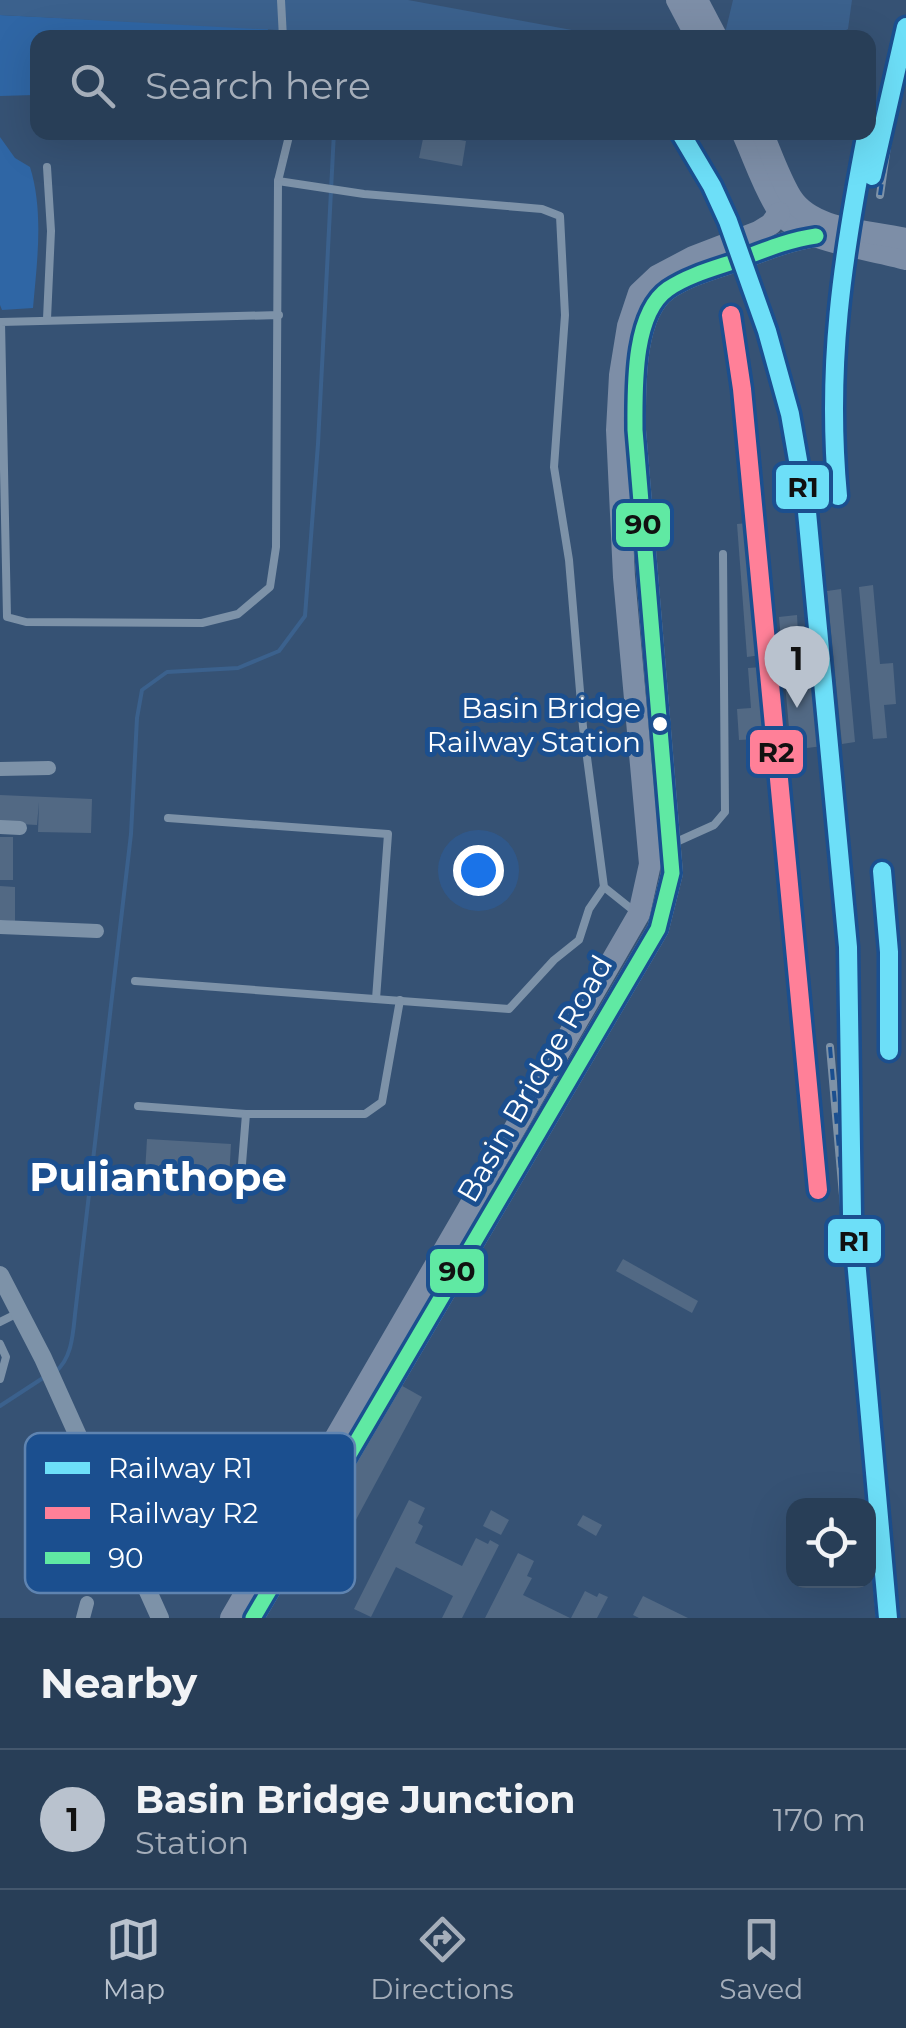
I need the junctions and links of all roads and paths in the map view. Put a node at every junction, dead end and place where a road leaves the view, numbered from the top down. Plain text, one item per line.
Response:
1 (282, 0) edge
2 (676, 0) edge
3 (697, 0) edge
4 (283, 30) edge
5 (705, 30) edge
6 (708, 30) edge
7 (288, 140) edge
8 (746, 140) edge
9 (766, 140) edge
10 (46, 167) dead end
11 (278, 181) junction
12 (779, 214) junction
13 (825, 233) junction
14 (764, 240) junction
15 (895, 246) edge
16 (697, 265) junction
17 (279, 315) junction
18 (47, 320) junction
19 (724, 554) dead end
20 (49, 768) dead end
21 (0, 769) edge
22 (168, 818) dead end
23 (0, 827) edge
24 (20, 828) dead end
25 (670, 845) junction
26 (604, 888) junction
27 (639, 914) junction
28 (0, 927) edge
29 (658, 929) junction
30 (97, 931) dead end
31 (135, 981) dead end
32 (376, 999) junction
33 (400, 1000) junction
34 (138, 1106) dead end
35 (246, 1114) junction
36 (242, 1164) dead end
37 (0, 1275) edge
38 (18, 1314) junction
39 (0, 1322) edge
40 (0, 1344) edge
41 (0, 1379) edge
42 (76, 1433) edge
43 (338, 1433) edge
44 (355, 1444) edge
45 (149, 1593) edge
46 (245, 1593) edge
47 (268, 1593) edge
48 (160, 1618) edge
49 (231, 1618) edge
50 (253, 1618) edge

1 - 4 lane
2 - 5 main road
3 - 6 main road
7 - 11 lane
8 - 12 main road
9 - 13 main road
10 - 18 lane
11 - 17 lane
11 - 26 lane
12 - 13 main road
12 - 14 main road
13 - 14 main road
13 - 15 main road
14 - 16 main road
16 - 25 main road, Basin Bridge Road
16 - 27 main road, Basin Bridge Road
17 - 18 lane
17 - 18 lane
19 - 25 lane
20 - 21 street
22 - 32 lane
23 - 24 street
25 - 29 main road, Basin Bridge Road
26 - 27 lane
26 - 33 lane
27 - 29 lane
27 - 43 main road, Basin Bridge Road
28 - 30 street
29 - 44 main road, Basin Bridge Road
31 - 32 lane
32 - 33 lane
33 - 35 lane
34 - 35 lane
35 - 36 lane
37 - 38 street
38 - 39 lane
38 - 42 street
40 - 41 lane
45 - 48 street
46 - 49 main road, Basin Bridge Road
47 - 50 main road, Basin Bridge Road

